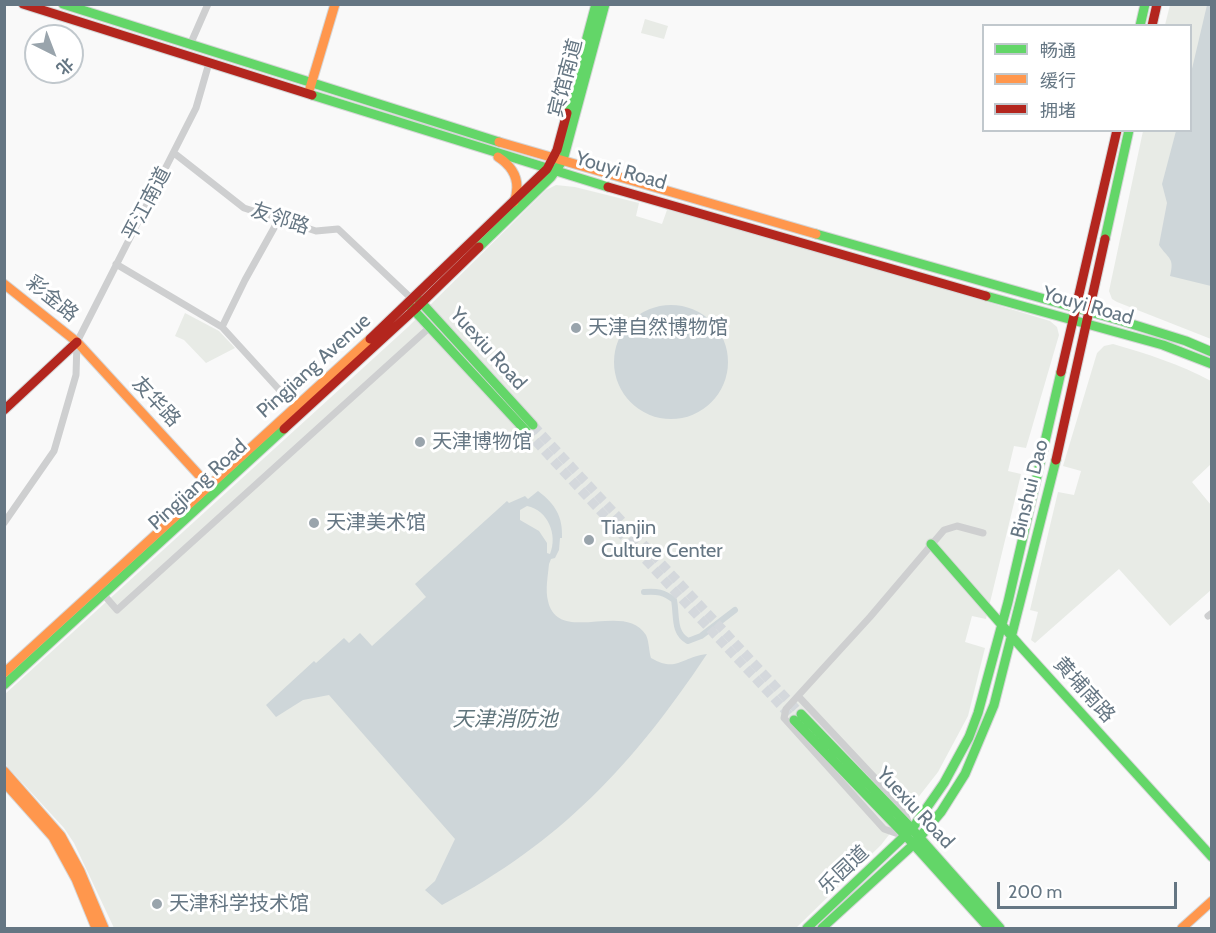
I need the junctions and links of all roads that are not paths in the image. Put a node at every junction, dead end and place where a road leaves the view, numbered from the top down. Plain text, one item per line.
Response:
1 (23, 4) edge
2 (63, 4) edge
3 (208, 4) edge
4 (330, 4) edge
5 (335, 4) edge
6 (596, 4) edge
7 (605, 4) edge
8 (1145, 4) edge
9 (1157, 4) edge
10 (1140, 24) edge
11 (1152, 24) edge
12 (190, 45) junction
13 (209, 63) junction
14 (309, 82) junction
15 (306, 92) junction
16 (1117, 132) edge
17 (1129, 132) edge
18 (477, 146) junction
19 (174, 153) junction
20 (558, 159) junction
21 (552, 170) junction
22 (514, 202) junction
23 (279, 219) junction
24 (116, 264) junction
25 (4, 284) edge
26 (415, 303) junction
27 (1077, 309) junction
28 (1090, 312) junction
29 (1074, 321) junction
30 (1087, 325) junction
31 (222, 327) junction
32 (430, 327) junction
33 (76, 342) junction
34 (1212, 352) edge
35 (1212, 364) edge
36 (295, 407) junction
37 (4, 410) edge
38 (209, 486) junction
39 (4, 523) edge
40 (982, 535) dead end
41 (933, 543) junction
42 (104, 595) junction
43 (1002, 621) junction
44 (1011, 632) junction
45 (6, 669) edge
46 (4, 685) edge
47 (798, 696) junction
48 (798, 717) tunnel mouth
49 (4, 771) edge
50 (4, 782) edge
51 (909, 833) junction
52 (916, 841) junction
53 (1212, 852) edge
54 (1212, 857) edge
55 (1212, 901) edge
56 (1212, 907) edge
57 (96, 928) edge
58 (104, 928) edge
59 (807, 928) edge
60 (822, 928) edge
61 (989, 928) edge
62 (1000, 928) edge
63 (1182, 928) edge
64 (1189, 928) edge

1 - 13 main road, Youyi Road
2 - 12 main road, Youyi Road
3 - 12 street
4 - 14 main road
5 - 14 main road
6 - 20 main road, 宾馆南道
7 - 20 main road, 宾馆南道
8 - 10 main road
9 - 11 main road
12 - 14 main road, Youyi Road
13 - 15 main road, Youyi Road
13 - 19 street, 平江南道
14 - 15 main road
14 - 20 main road, Youyi Road
15 - 18 main road, Youyi Road
16 - 27 main road, Binshui Dao
17 - 28 main road, Binshui Dao
18 - 21 main road, Youyi Road
18 - 22 main road
19 - 23 street, 友邻路
19 - 24 street, 平江南道
20 - 21 main road
20 - 27 main road, Youyi Road
21 - 22 main road
21 - 26 main road
21 - 29 main road, Youyi Road
22 - 26 main road
23 - 26 street, 友邻路
23 - 31 street
24 - 31 street
24 - 33 street, 平江南道
25 - 33 main road, 彩金路
26 - 32 main road, Yuexiu Road
26 - 32 main road, Yuexiu Road
26 - 36 main road, Pingjiang Avenue
26 - 42 main road, Pingjiang Road
27 - 28 main road, Youyi Road
27 - 29 main road, Binshui Dao
28 - 30 main road, Binshui Dao
28 - 34 main road, Youyi Road
29 - 30 main road, Youyi Road
29 - 43 main road, Binshui Dao
30 - 35 main road, Youyi Road
30 - 44 main road, Binshui Dao
31 - 36 street
32 - 42 street
33 - 37 main road
33 - 38 main road, 友华路
33 - 39 street
36 - 38 main road, Pingjiang Avenue
38 - 45 main road, Pingjiang Avenue
40 - 41 street
41 - 43 main road, 黄埔南路
41 - 47 street
42 - 46 main road, Pingjiang Road
43 - 44 main road, 黄埔南路
43 - 51 main road, Binshui Dao
44 - 52 main road, Binshui Dao
44 - 53 main road, 黄埔南路
44 - 54 main road, 黄埔南路
47 - 51 street
47 - 51 street
48 - 51 main road, Yuexiu Road
49 - 58 main road
50 - 57 main road
51 - 52 main road, Yuexiu Road
51 - 59 main road, 乐园道
52 - 60 main road, 乐园道
52 - 61 main road, Yuexiu Road
52 - 62 main road, Yuexiu Road
55 - 63 main road
56 - 64 main road

